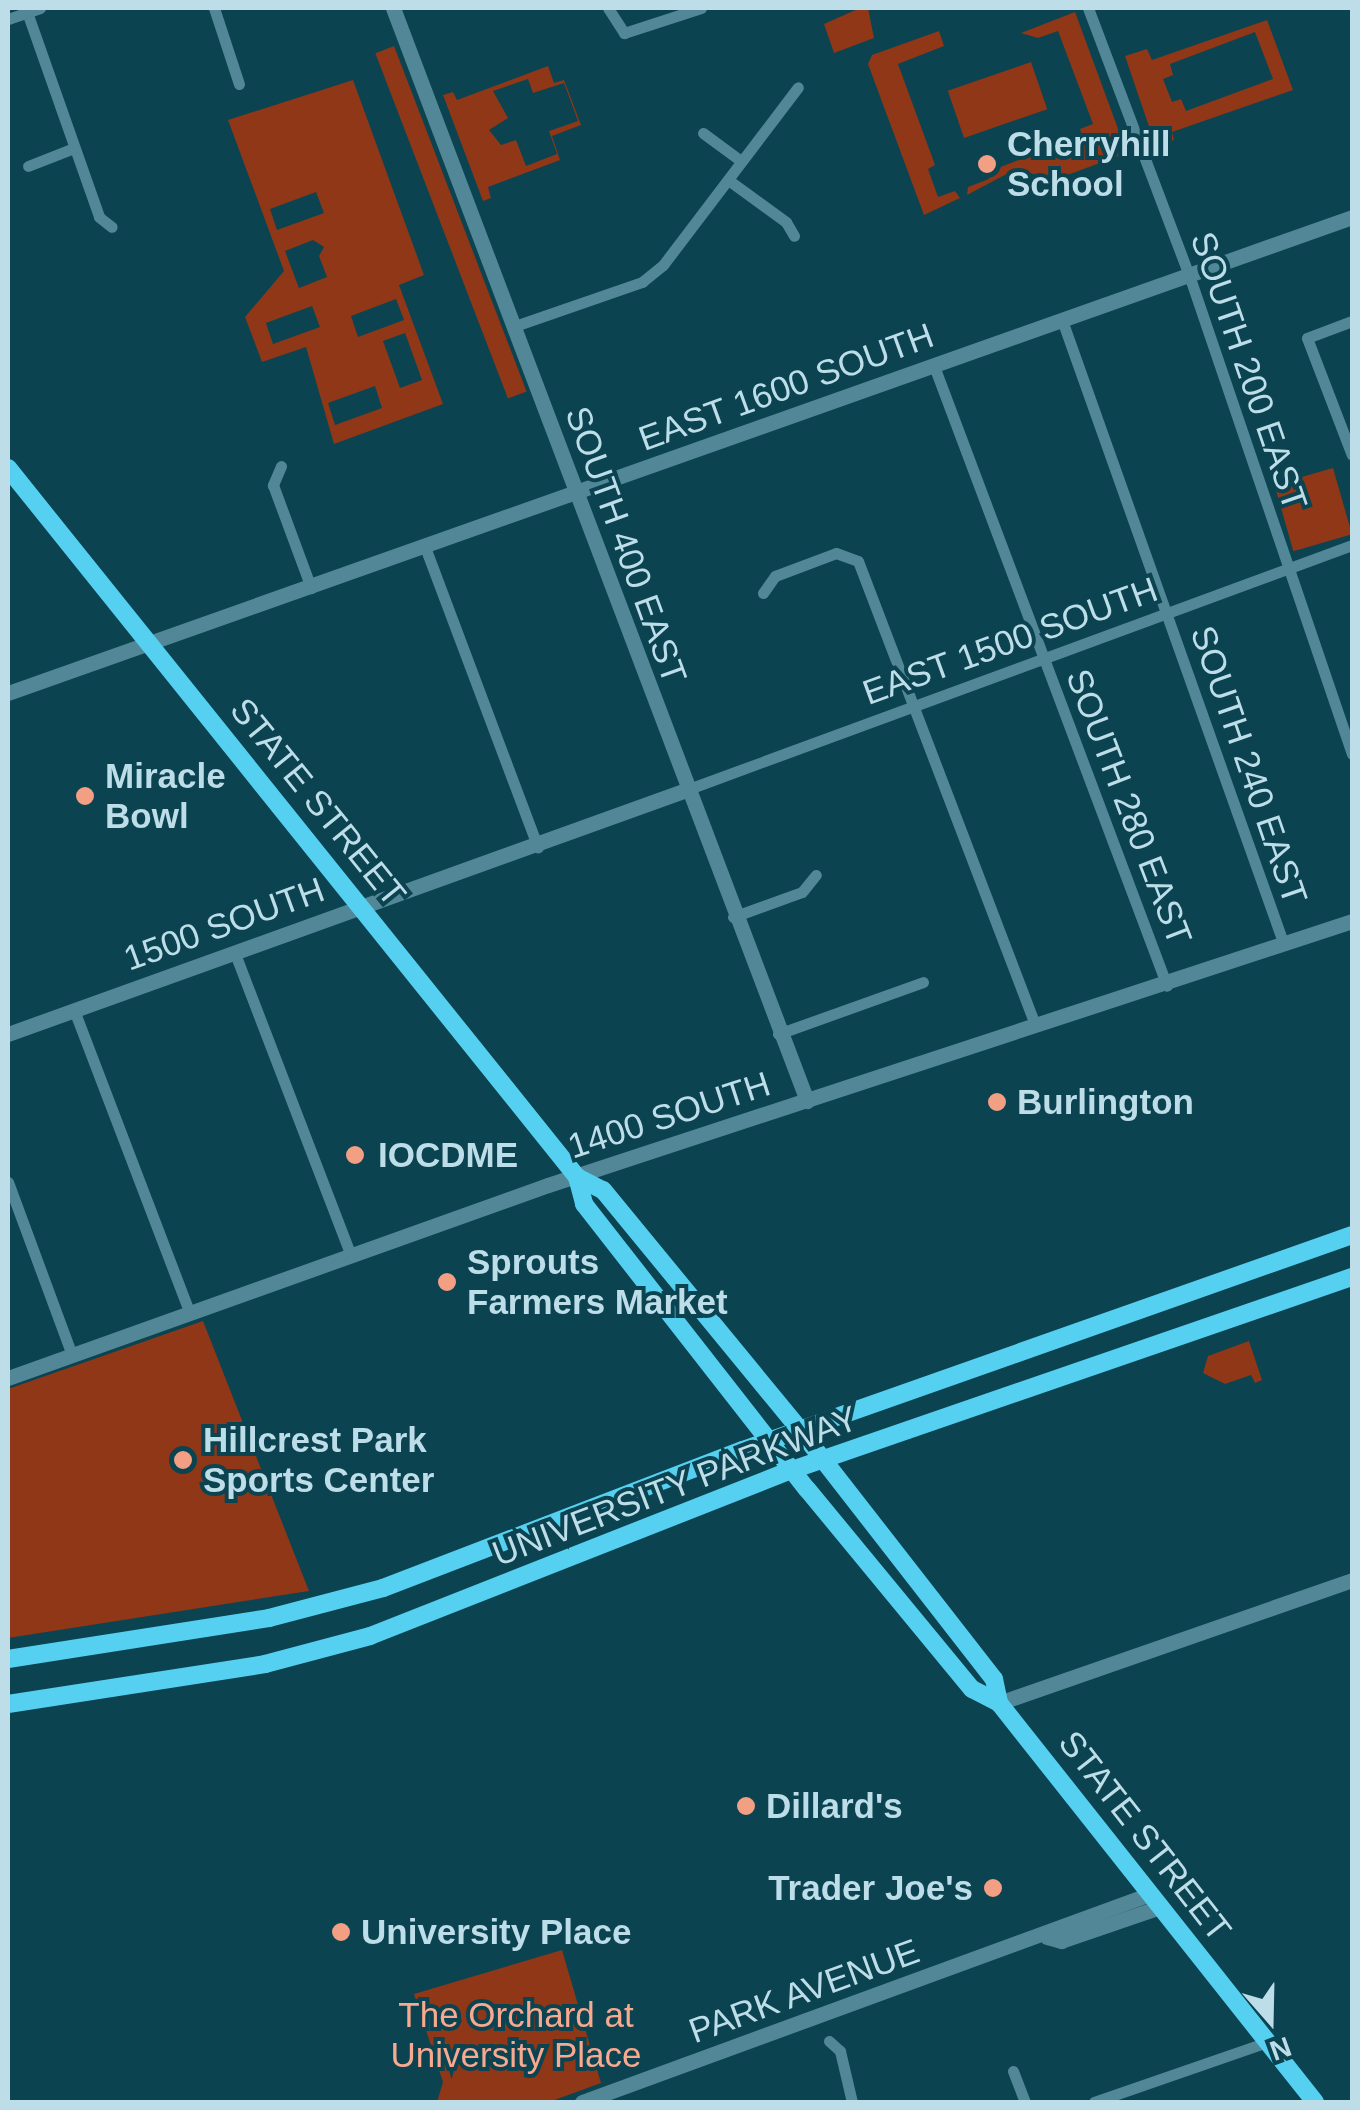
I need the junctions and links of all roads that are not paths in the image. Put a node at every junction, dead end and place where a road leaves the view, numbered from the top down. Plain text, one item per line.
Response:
1 (40, 8) edge
2 (214, 8) edge
3 (393, 8) edge
4 (608, 8) edge
5 (701, 8) edge
6 (1088, 8) edge
7 (27, 12) junction
8 (8, 19) edge
9 (240, 84) dead end
10 (798, 88) dead end
11 (703, 133) dead end
12 (74, 148) junction
13 (741, 161) junction
14 (28, 166) dead end
15 (731, 182) junction
16 (1352, 218) edge
17 (112, 227) dead end
18 (794, 236) dead end
19 (1189, 275) junction
20 (1062, 320) junction
21 (1352, 321) edge
22 (512, 327) junction
23 (934, 366) junction
24 (1352, 455) edge
25 (281, 466) dead end
26 (8, 468) edge
27 (575, 494) junction
28 (1352, 545) edge
29 (425, 547) junction
30 (1287, 569) junction
31 (311, 588) junction
32 (763, 593) dead end
33 (1167, 614) junction
34 (150, 644) junction
35 (1043, 658) junction
36 (8, 693) edge
37 (913, 705) junction
38 (1348, 729) edge
39 (1352, 754) edge
40 (686, 790) junction
41 (538, 847) junction
42 (816, 876) dead end
43 (361, 908) junction
44 (733, 917) junction
45 (1352, 920) edge
46 (1284, 945) junction
47 (234, 951) junction
48 (923, 982) dead end
49 (1167, 986) junction
50 (74, 1010) junction
51 (1035, 1024) junction
52 (8, 1034) edge
53 (778, 1034) junction
54 (807, 1101) junction
55 (577, 1177) junction
56 (8, 1182) edge
57 (1352, 1234) edge
58 (351, 1256) junction
59 (1352, 1277) edge
60 (190, 1314) junction
61 (72, 1354) junction
62 (8, 1378) edge
63 (800, 1430) junction
64 (771, 1441) junction
65 (822, 1460) junction
66 (792, 1470) junction
67 (1352, 1580) edge
68 (8, 1659) edge
69 (999, 1703) junction
70 (8, 1704) edge
71 (1155, 1901) junction
72 (829, 2041) dead end
73 (1266, 2042) junction
74 (1013, 2071) dead end
75 (582, 2102) edge
76 (849, 2102) edge
77 (1024, 2102) edge
78 (1094, 2102) edge
79 (1314, 2102) edge

1 - 7 street
2 - 9 street
3 - 22 street, SOUTH 400 EAST
4 - 5 street
6 - 19 street, SOUTH 200 EAST
7 - 8 street
7 - 12 street
10 - 13 street
11 - 13 street
12 - 14 street
12 - 17 street
13 - 15 street
15 - 18 street
15 - 22 street
16 - 19 street, EAST 1600 SOUTH
19 - 20 street, EAST 1600 SOUTH
19 - 30 street, SOUTH 200 EAST
20 - 23 street, EAST 1600 SOUTH
20 - 33 street, SOUTH 240 EAST
21 - 24 street
22 - 27 street, SOUTH 400 EAST
23 - 27 street, EAST 1600 SOUTH
23 - 35 street, SOUTH 280 EAST
25 - 31 street
26 - 34 main road, STATE STREET
27 - 29 street, EAST 1600 SOUTH
27 - 40 street, SOUTH 400 EAST
28 - 30 street, EAST 1500 SOUTH
29 - 31 street, EAST 1600 SOUTH
29 - 41 street
30 - 33 street, EAST 1500 SOUTH
30 - 38 street, SOUTH 200 EAST
31 - 34 street, EAST 1600 SOUTH
32 - 37 street
33 - 35 street, EAST 1500 SOUTH
33 - 46 street, SOUTH 240 EAST
34 - 36 street, EAST 1600 SOUTH
34 - 43 main road, STATE STREET
35 - 37 street, EAST 1500 SOUTH
35 - 49 street, SOUTH 280 EAST
37 - 40 street, EAST 1500 SOUTH
37 - 51 street
38 - 39 street, SOUTH 200 EAST
40 - 41 street, 1500 SOUTH
40 - 44 street, SOUTH 400 EAST
41 - 43 street, 1500 SOUTH
42 - 44 street
43 - 47 street, 1500 SOUTH
43 - 55 main road, STATE STREET
44 - 53 street, SOUTH 400 EAST
45 - 46 street, 1400 SOUTH
46 - 49 street, 1400 SOUTH
47 - 50 street, 1500 SOUTH
47 - 58 street
48 - 53 street
49 - 51 street, 1400 SOUTH
50 - 52 street, 1500 SOUTH
50 - 60 street
51 - 54 street, 1400 SOUTH
53 - 54 street, SOUTH 400 EAST
54 - 55 street, 1400 SOUTH
55 - 58 street, 1400 SOUTH
55 - 63 main road, STATE STREET
55 - 64 main road, STATE STREET
56 - 61 street
57 - 63 main road, UNIVERSITY PARKWAY
58 - 60 street, 1400 SOUTH
59 - 65 main road, UNIVERSITY PARKWAY
60 - 61 street, 1400 SOUTH
61 - 62 street, 1400 SOUTH
63 - 64 main road, UNIVERSITY PARKWAY
63 - 65 main road, STATE STREET
64 - 66 main road, STATE STREET
64 - 68 main road, UNIVERSITY PARKWAY
65 - 66 main road, UNIVERSITY PARKWAY
65 - 69 main road, STATE STREET
66 - 69 main road, STATE STREET
66 - 70 main road, UNIVERSITY PARKWAY
67 - 69 street
69 - 71 main road, STATE STREET
71 - 73 main road, STATE STREET
71 - 75 street, PARK AVENUE
72 - 76 street
73 - 78 street
73 - 79 main road, STATE STREET
74 - 77 street

